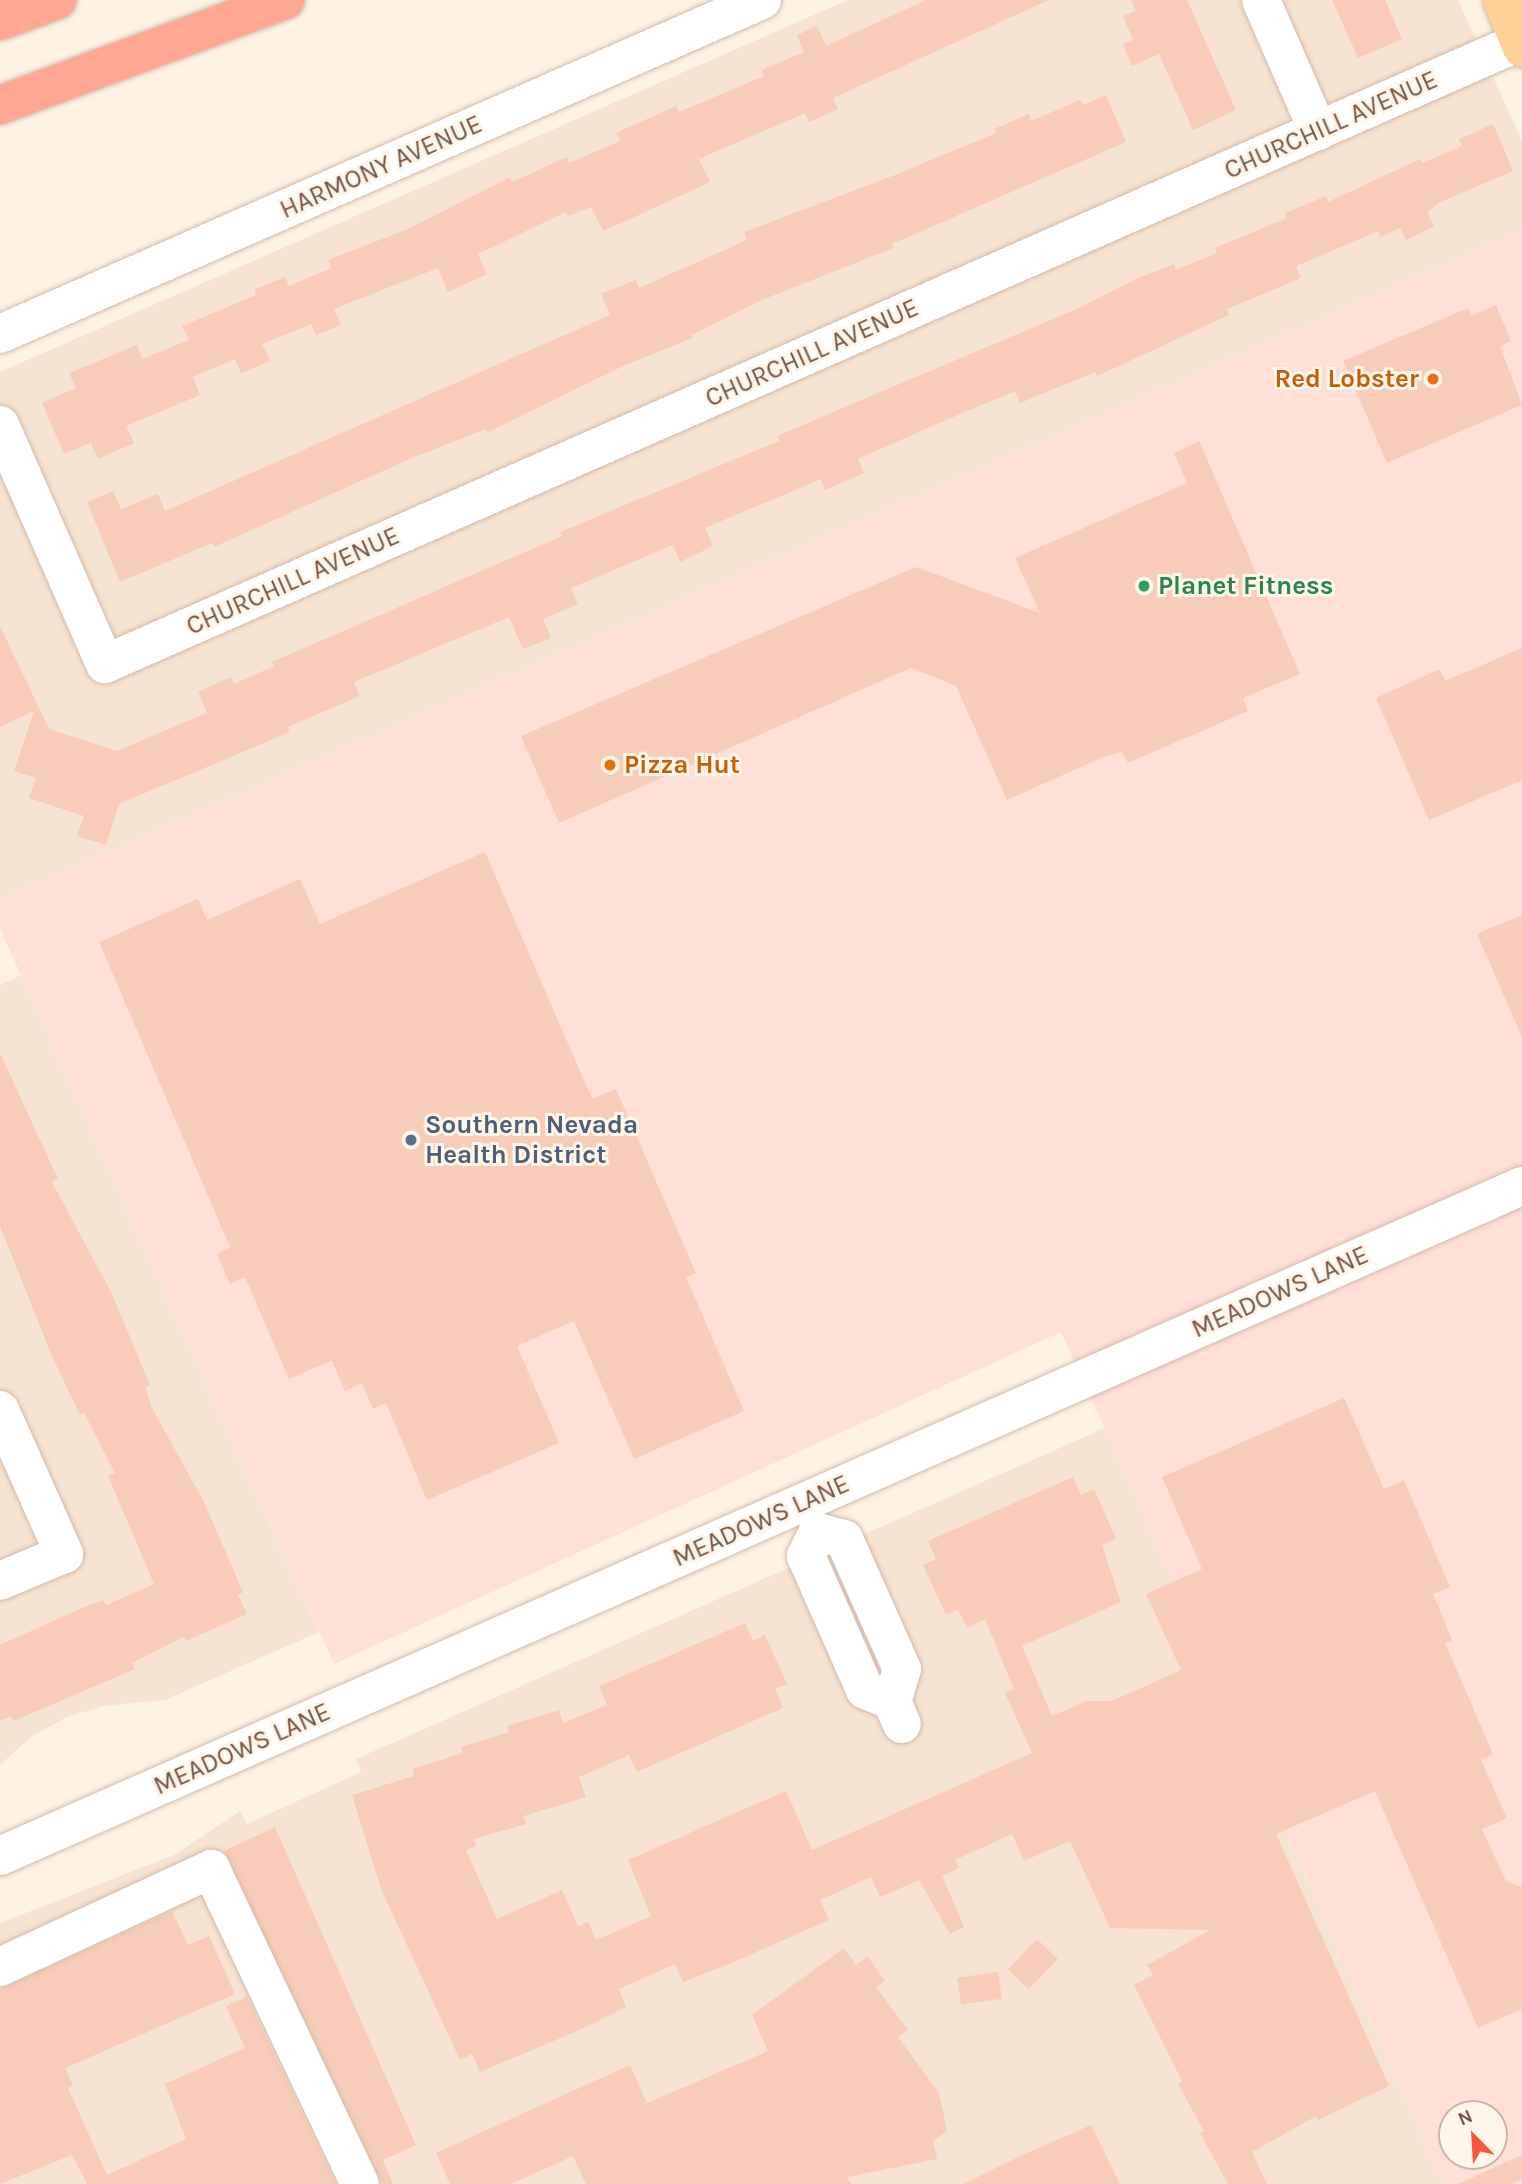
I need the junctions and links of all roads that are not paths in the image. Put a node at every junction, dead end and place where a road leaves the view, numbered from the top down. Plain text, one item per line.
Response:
1 (57, 0) edge
2 (303, 0) edge
3 (762, 0) edge
4 (1261, 0) edge
5 (1502, 0) edge
6 (270, 6) edge
7 (0, 21) edge
8 (1521, 44) edge
9 (0, 105) edge
10 (1318, 131) junction
11 (0, 334) edge
12 (0, 425) edge
13 (1522, 1186) edge
14 (0, 1410) edge
15 (811, 1517) junction
16 (0, 1581) edge
17 (897, 1712) dead end
18 (0, 1856) edge
19 (0, 1967) edge
20 (360, 2184) edge

1 - 7 highway
2 - 6 highway
3 - 11 street, HARMONY AVENUE
4 - 10 street
5 - 8 main road
6 - 9 highway
8 - 10 street, CHURCHILL AVENUE
10 - 12 street, CHURCHILL AVENUE
13 - 15 street, MEADOWS LANE
14 - 16 street
15 - 17 street
15 - 18 street, MEADOWS LANE
19 - 20 street

